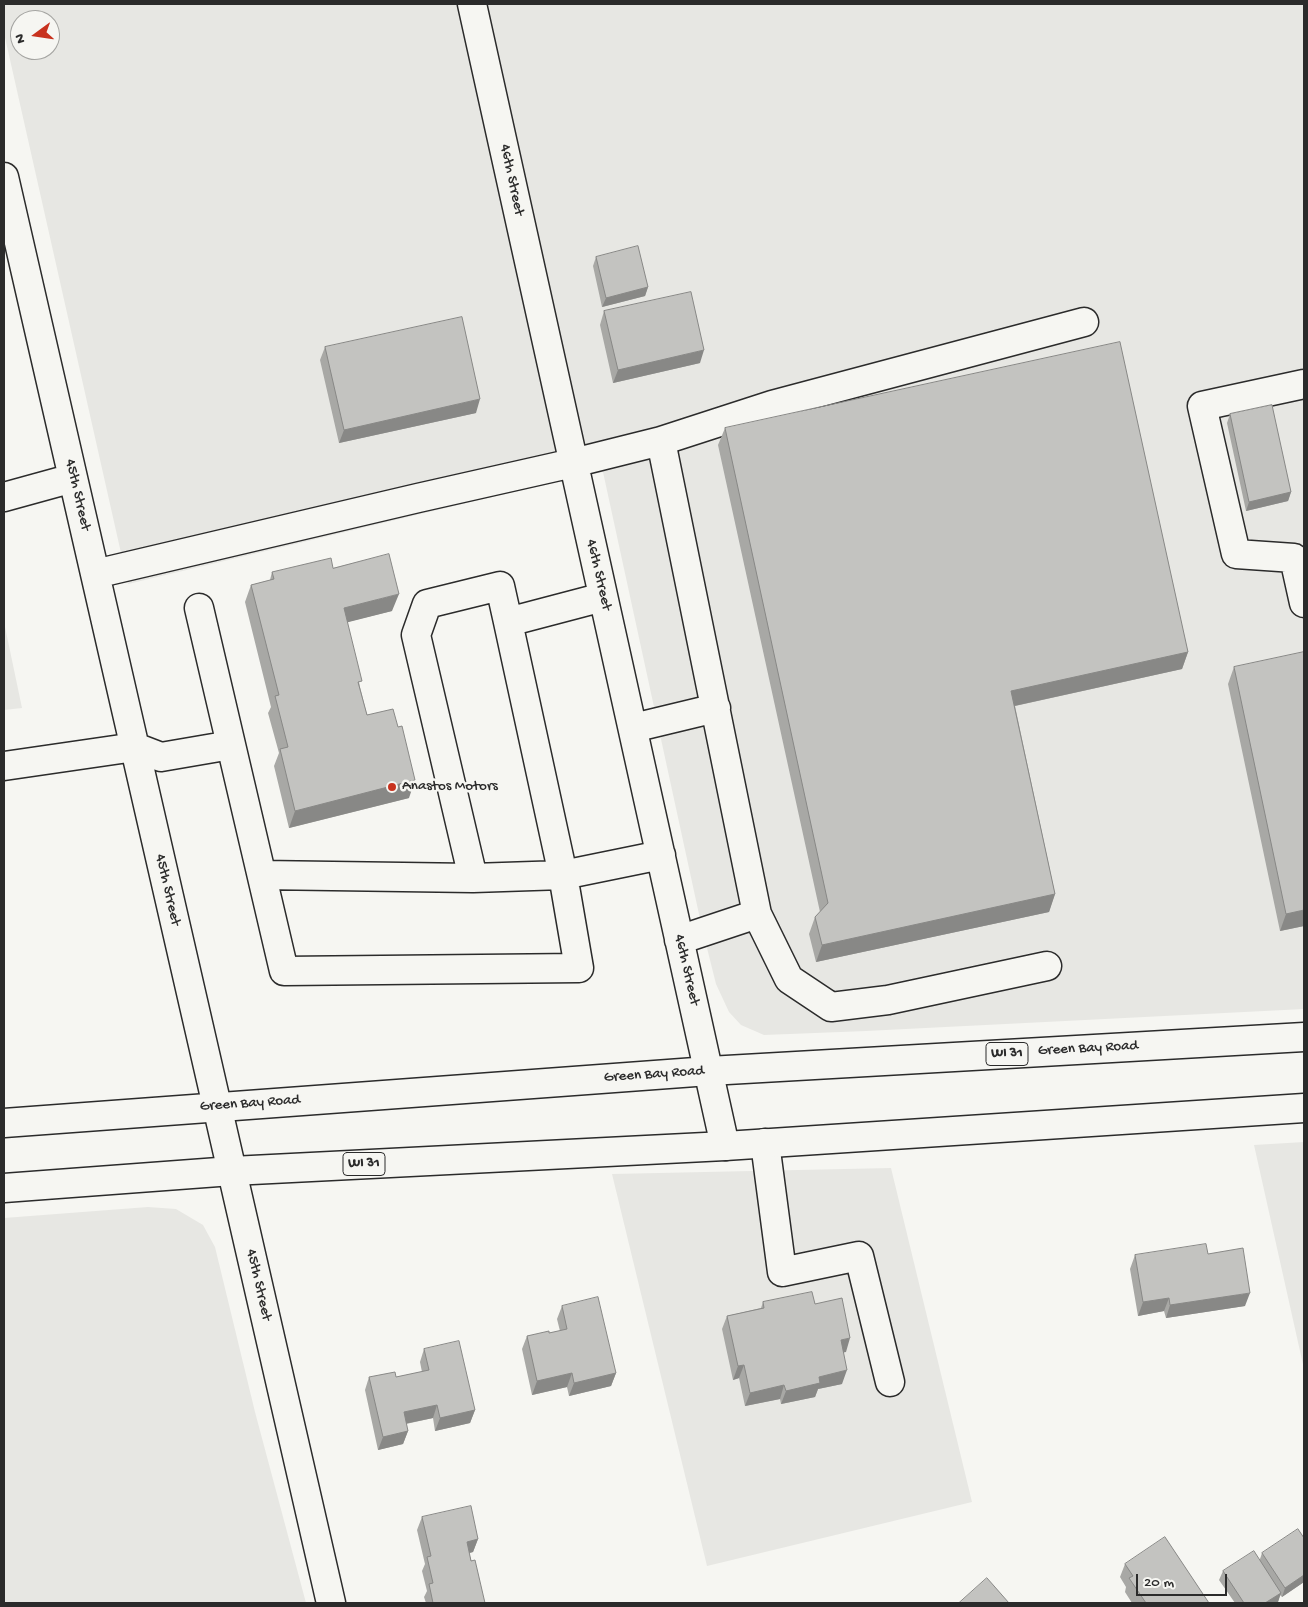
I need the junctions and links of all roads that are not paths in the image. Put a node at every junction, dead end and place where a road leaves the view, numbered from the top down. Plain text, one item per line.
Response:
1 (472, 4) edge
2 (4, 177) edge
3 (1084, 322) dead end
4 (1304, 384) edge
5 (662, 441) junction
6 (574, 463) junction
7 (73, 478) junction
8 (4, 497) edge
9 (1299, 557) edge
10 (95, 574) junction
11 (603, 597) junction
12 (1304, 603) edge
13 (199, 608) dead end
14 (508, 622) junction
15 (716, 708) junction
16 (633, 728) junction
17 (231, 745) junction
18 (134, 747) junction
19 (4, 766) edge
20 (661, 855) junction
21 (262, 875) junction
22 (563, 875) junction
23 (472, 878) junction
24 (758, 914) junction
25 (679, 940) junction
26 (1047, 966) dead end
27 (1304, 1037) edge
28 (709, 1071) junction
29 (217, 1106) junction
30 (1304, 1108) edge
31 (4, 1123) edge
32 (765, 1143) junction
33 (725, 1146) junction
34 (232, 1170) junction
35 (4, 1188) edge
36 (890, 1382) dead end
37 (331, 1603) edge

1 - 6 street, 46th Street
2 - 7 street, 45th Street
3 - 5 street
4 - 9 street
5 - 6 street
5 - 15 street
6 - 10 street
6 - 11 street, 46th Street
7 - 8 street
7 - 10 street, 45th Street
9 - 12 street
10 - 18 street, 45th Street
11 - 14 street
11 - 16 street, 46th Street
13 - 17 street
14 - 22 street
14 - 23 street
15 - 16 street
15 - 24 street
16 - 20 street, 46th Street
17 - 18 street
17 - 21 street
18 - 19 street
18 - 29 street, 45th Street
20 - 22 street
20 - 25 street, 46th Street
21 - 22 street
21 - 23 street
22 - 23 street
24 - 25 street
24 - 26 street
25 - 28 street, 46th Street
27 - 28 street, Green Bay Road / WI 31
28 - 29 street, Green Bay Road / WI 31
28 - 33 street, 46th Street
29 - 31 street, Green Bay Road / WI 31
29 - 34 street, 45th Street
30 - 32 street, WI 31
32 - 33 street, WI 31
32 - 36 street
33 - 34 street, WI 31
34 - 35 street, WI 31
34 - 37 street, 45th Street

